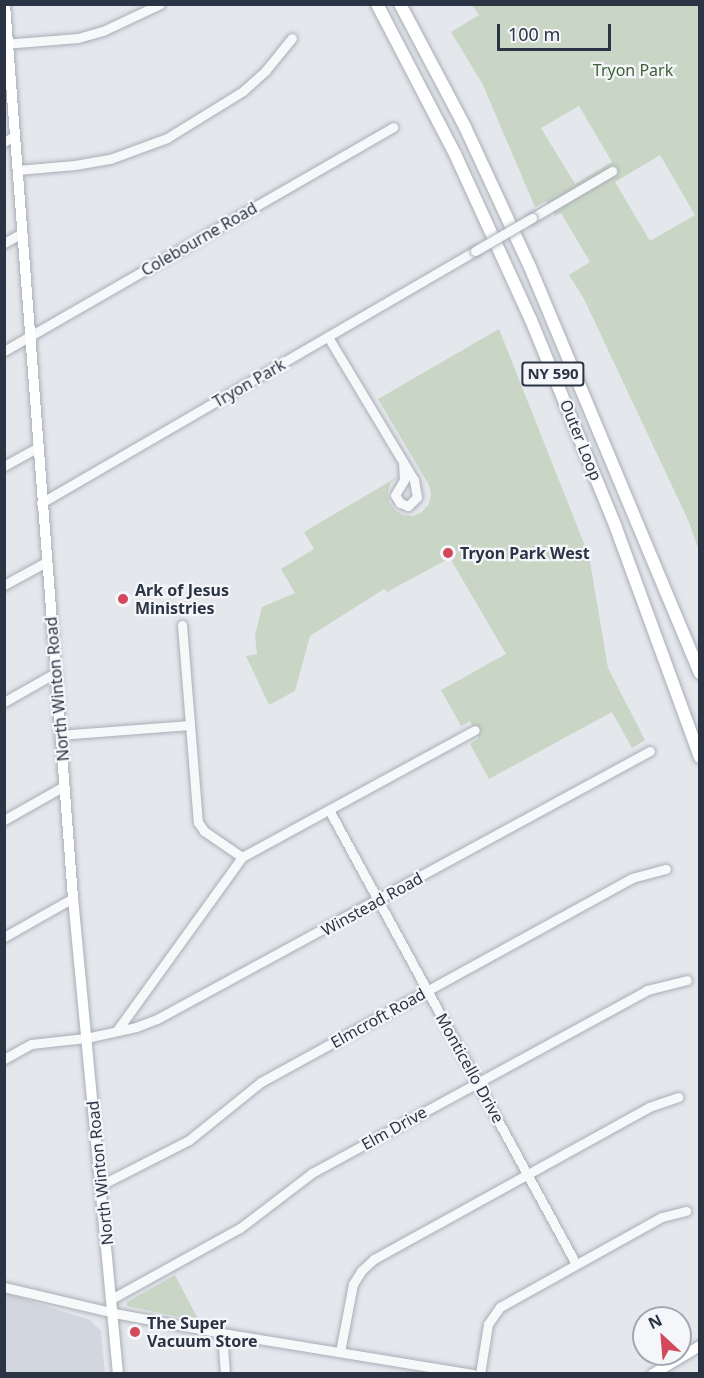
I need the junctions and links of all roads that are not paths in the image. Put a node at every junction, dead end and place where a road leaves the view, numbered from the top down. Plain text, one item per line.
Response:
1 (5, 4) edge
2 (160, 4) edge
3 (377, 4) edge
4 (400, 4) edge
5 (292, 39) dead end
6 (6, 43) edge
7 (393, 127) dead end
8 (9, 139) edge
9 (17, 170) junction
10 (612, 171) dead end
11 (22, 233) junction
12 (4, 243) edge
13 (29, 337) junction
14 (328, 337) junction
15 (4, 351) edge
16 (37, 448) junction
17 (403, 462) dead end
18 (4, 466) edge
19 (41, 503) junction
20 (46, 562) junction
21 (4, 585) edge
22 (182, 625) dead end
23 (55, 673) junction
24 (699, 673) edge
25 (4, 702) edge
26 (189, 725) junction
27 (475, 730) dead end
28 (60, 735) junction
29 (650, 751) dead end
30 (699, 757) edge
31 (64, 786) junction
32 (329, 810) junction
33 (4, 820) edge
34 (242, 857) junction
35 (666, 869) dead end
36 (73, 898) junction
37 (379, 900) junction
38 (4, 938) edge
39 (687, 980) dead end
40 (428, 990) junction
41 (118, 1029) junction
42 (86, 1038) junction
43 (4, 1059) edge
44 (478, 1082) junction
45 (678, 1097) dead end
46 (529, 1173) junction
47 (101, 1185) junction
48 (686, 1211) dead end
49 (576, 1264) junction
50 (4, 1287) edge
51 (113, 1298) junction
52 (114, 1313) junction
53 (222, 1334) junction
54 (699, 1346) edge
55 (340, 1352) junction
56 (118, 1374) edge
57 (225, 1374) edge
58 (473, 1374) edge
59 (480, 1374) edge
60 (653, 1374) edge

1 - 6 main road, North Winton Road
2 - 6 street
3 - 30 highway, Outer Loop / NY 590
4 - 24 highway, Outer Loop / NY 590
5 - 9 street
6 - 8 main road, North Winton Road
7 - 13 street, Colebourne Road
8 - 9 main road, North Winton Road
9 - 11 main road, North Winton Road
10 - 14 street, Tryon Park, bridge
11 - 12 street
11 - 13 main road, North Winton Road
13 - 15 street, Colebourne Road
13 - 16 main road, North Winton Road
14 - 17 street
14 - 19 street, Tryon Park
16 - 18 street
16 - 19 main road, North Winton Road
19 - 20 main road, North Winton Road
20 - 21 street
20 - 23 main road, North Winton Road
22 - 26 street
23 - 25 street
23 - 28 main road, North Winton Road
26 - 28 street
26 - 34 street
27 - 32 street
28 - 31 main road, North Winton Road
29 - 37 street, Winstead Road
31 - 33 street
31 - 36 main road, North Winton Road
32 - 34 street
32 - 37 street, Monticello Drive
34 - 41 street
35 - 40 street, Elmcroft Road
36 - 38 street
36 - 42 main road, North Winton Road
37 - 40 street, Monticello Drive
37 - 41 street, Winstead Road
39 - 44 street, Elm Drive
40 - 44 street, Monticello Drive
40 - 47 street, Elmcroft Road
41 - 42 street, Winstead Road
42 - 43 street, Winstead Road
42 - 47 main road, North Winton Road
44 - 46 street, Monticello Drive
44 - 51 street, Elm Drive
45 - 46 street
46 - 49 street, Monticello Drive
46 - 55 street
47 - 51 main road, North Winton Road
48 - 49 street
49 - 59 street
50 - 52 street
51 - 52 main road, North Winton Road
52 - 53 street
52 - 56 main road, North Winton Road
53 - 55 street
53 - 57 street
54 - 60 main road
55 - 58 street

